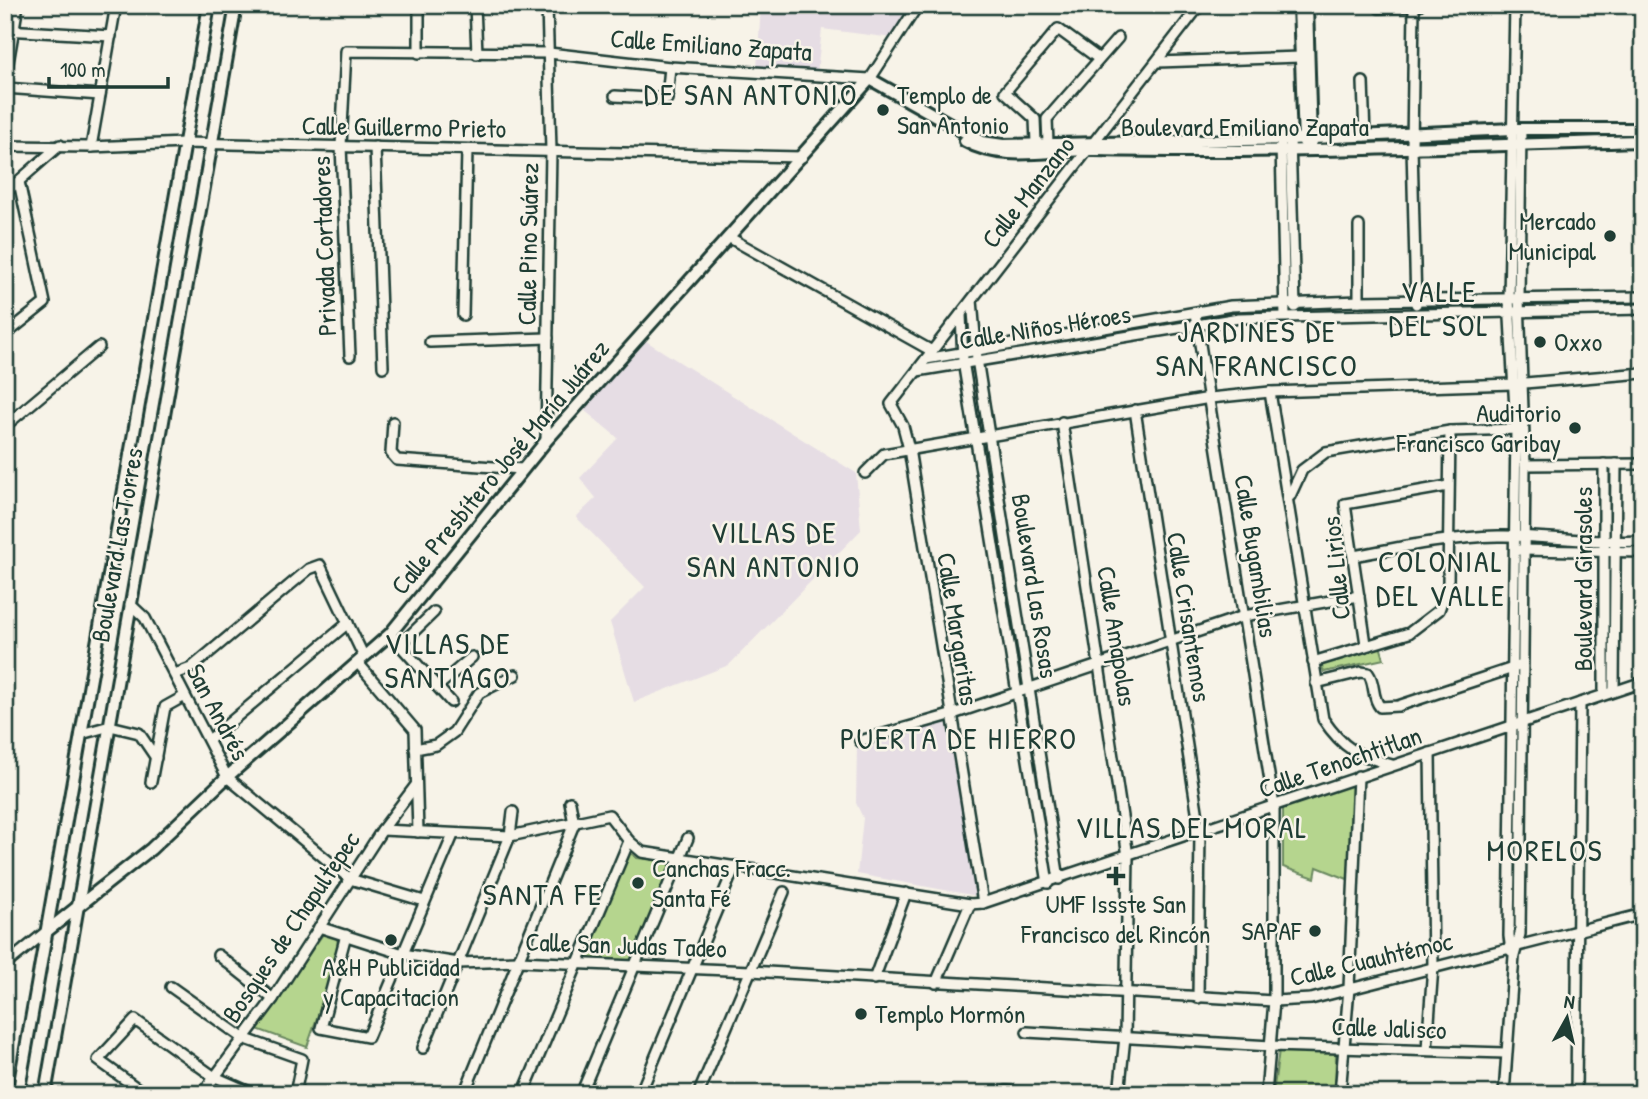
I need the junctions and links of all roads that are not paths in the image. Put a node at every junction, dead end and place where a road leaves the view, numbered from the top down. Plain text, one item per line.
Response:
1 (18, 5) edge
2 (116, 5) edge
3 (209, 5) edge
4 (236, 5) edge
5 (419, 5) edge
6 (475, 5) edge
7 (547, 5) edge
8 (906, 5) edge
9 (1200, 5) edge
10 (1299, 5) edge
11 (1307, 5) edge
12 (1420, 5) edge
13 (1515, 5) edge
14 (917, 6) edge
15 (1414, 6) edge
16 (1378, 8) dead end
17 (10, 30) edge
18 (111, 36) junction
19 (1118, 38) dead end
20 (346, 51) joint
21 (419, 53) junction
22 (549, 53) junction
23 (477, 54) junction
24 (1301, 57) junction
25 (1099, 59) junction
26 (1158, 62) junction
27 (670, 67) junction
28 (5, 80) edge
29 (867, 82) junction
30 (1363, 82) dead end
31 (5, 88) edge
32 (100, 95) junction
33 (615, 96) dead end
34 (1035, 119) junction
35 (1047, 119) junction
36 (1517, 129) junction
37 (1643, 129) edge
38 (1413, 134) junction
39 (1365, 136) junction
40 (1307, 138) junction
41 (1286, 139) junction
42 (1643, 141) edge
43 (184, 143) junction
44 (1042, 143) junction
45 (212, 144) junction
46 (60, 145) junction
47 (1516, 145) junction
48 (5, 146) edge
49 (341, 146) junction
50 (1090, 146) junction
51 (375, 147) junction
52 (1412, 147) junction
53 (91, 148) junction
54 (467, 151) junction
55 (551, 151) junction
56 (1286, 151) junction
57 (1308, 151) junction
58 (802, 157) junction
59 (19, 182) junction
60 (5, 193) edge
61 (1359, 226) dead end
62 (730, 238) junction
63 (1643, 298) edge
64 (972, 299) junction
65 (1514, 299) junction
66 (1416, 300) junction
67 (1359, 301) junction
68 (1290, 304) junction
69 (1643, 309) edge
70 (1509, 312) junction
71 (1520, 312) junction
72 (1417, 313) junction
73 (961, 314) junction
74 (463, 315) dead end
75 (1290, 316) junction
76 (1196, 318) junction
77 (5, 335) edge
78 (548, 338) junction
79 (430, 342) dead end
80 (99, 347) dead end
81 (976, 354) junction
82 (929, 355) junction
83 (350, 356) dead end
84 (963, 356) junction
85 (383, 367) dead end
86 (916, 371) junction
87 (1643, 373) edge
88 (1513, 384) junction
89 (1524, 384) junction
90 (1270, 392) junction
91 (1210, 398) junction
92 (891, 404) joint
93 (1135, 410) junction
94 (393, 422) dead end
95 (1062, 422) junction
96 (5, 426) edge
97 (1521, 429) junction
98 (1450, 431) junction
99 (989, 436) junction
100 (976, 438) junction
101 (546, 440) junction
102 (909, 449) junction
103 (1604, 464) junction
104 (1616, 464) junction
105 (1643, 464) edge
106 (1525, 465) junction
107 (522, 470) junction
108 (865, 473) dead end
109 (1448, 486) junction
110 (1289, 497) junction
111 (1520, 537) junction
112 (1449, 538) junction
113 (1643, 541) edge
114 (1604, 542) junction
115 (1617, 542) junction
116 (1519, 550) junction
117 (1643, 552) edge
118 (1605, 553) junction
119 (1617, 553) junction
120 (1354, 556) junction
121 (1359, 596) junction
122 (130, 604) junction
123 (1306, 608) junction
124 (434, 612) dead end
125 (1244, 616) junction
126 (348, 623) junction
127 (390, 634) junction
128 (1172, 638) junction
129 (1366, 643) junction
130 (400, 645) junction
131 (472, 657) dead end
132 (361, 660) junction
133 (1313, 662) junction
134 (1101, 663) junction
135 (1519, 666) junction
136 (175, 674) junction
137 (515, 675) dead end
138 (1643, 682) edge
139 (1316, 683) junction
140 (438, 686) junction
141 (1031, 687) junction
142 (1614, 690) junction
143 (1018, 691) junction
144 (1604, 693) junction
145 (183, 697) junction
146 (451, 702) dead end
147 (1580, 703) junction
148 (950, 715) junction
149 (1518, 724) junction
150 (104, 728) junction
151 (85, 733) junction
152 (209, 740) junction
153 (860, 741) dead end
154 (415, 749) junction
155 (1430, 753) junction
156 (156, 758) junction
157 (1393, 765) junction
158 (1358, 776) junction
159 (227, 777) junction
160 (151, 782) dead end
161 (416, 785) junction
162 (570, 802) dead end
163 (1274, 807) junction
164 (513, 812) dead end
165 (574, 824) junction
166 (382, 830) junction
167 (1200, 830) junction
168 (418, 832) junction
169 (453, 835) junction
170 (510, 836) junction
171 (688, 838) dead end
172 (629, 841) junction
173 (1128, 856) junction
174 (680, 859) junction
175 (735, 866) junction
176 (350, 879) junction
177 (1059, 879) junction
178 (1048, 883) junction
179 (784, 892) dead end
180 (906, 893) junction
181 (424, 901) junction
182 (983, 903) junction
183 (970, 904) junction
184 (78, 908) junction
185 (1643, 914) edge
186 (56, 924) junction
187 (319, 927) junction
188 (1578, 932) junction
189 (346, 935) junction
190 (1514, 950) junction
191 (403, 954) junction
192 (218, 955) dead end
193 (519, 961) junction
194 (458, 963) junction
195 (576, 963) junction
196 (5, 965) edge
197 (1433, 966) junction
198 (632, 967) junction
199 (693, 969) junction
200 (751, 971) junction
201 (874, 979) junction
202 (936, 983) junction
203 (171, 988) dead end
204 (1349, 988) junction
205 (1126, 992) junction
206 (1198, 998) junction
207 (273, 999) junction
208 (1274, 1002) junction
209 (1027, 1032) dead end
210 (1125, 1037) junction
211 (243, 1038) junction
212 (1271, 1046) junction
213 (1346, 1047) junction
214 (423, 1048) dead end
215 (1427, 1049) junction
216 (1505, 1053) junction
217 (213, 1076) junction
218 (700, 1090) dead end
219 (465, 1091) edge
220 (1006, 1091) dead end
221 (18, 1094) edge
222 (45, 1094) edge
223 (145, 1094) edge
224 (202, 1094) edge
225 (254, 1094) edge
226 (295, 1094) edge
227 (486, 1094) edge
228 (523, 1094) edge
229 (582, 1094) edge
230 (640, 1094) edge
231 (1041, 1094) edge
232 (1119, 1094) edge
233 (1266, 1094) edge
234 (1340, 1094) edge
235 (1504, 1094) edge
236 (1576, 1094) edge

1 - 17 street
2 - 18 street
3 - 43 street, Boulevard Las Torres
4 - 45 street, Boulevard Las Torres
5 - 21 street
6 - 23 street
7 - 22 street, Calle Pino Suárez
8 - 14 street
9 - 26 street, Calle Manzano
10 - 24 street
11 - 40 street
12 - 15 street
13 - 36 street
14 - 29 street, Calle Presbítero José María Juárez
15 - 16 street
15 - 38 street
17 - 18 street
17 - 28 street
18 - 32 street
19 - 25 street
20 - 21 street, Calle Emiliano Zapata
20 - 49 street, Privada Cortadores
21 - 23 street, Calle Emiliano Zapata
22 - 23 street, Calle Emiliano Zapata
22 - 27 street, Calle Emiliano Zapata
22 - 55 street, Calle Pino Suárez
24 - 26 street
24 - 40 street
25 - 34 street
25 - 35 street
26 - 50 street, Calle Manzano
27 - 29 street, Calle Emiliano Zapata
27 - 33 street
29 - 44 street, Boulevard Emiliano Zapata
29 - 50 street, Boulevard Emiliano Zapata
29 - 58 street, Calle Presbítero José María Juárez
30 - 39 street
31 - 32 street
32 - 53 street
34 - 35 street
34 - 44 street
35 - 44 street
36 - 37 street, Boulevard Emiliano Zapata
36 - 38 street, Boulevard Emiliano Zapata
36 - 47 street
38 - 39 street, Boulevard Emiliano Zapata
38 - 52 street
39 - 40 street, Boulevard Emiliano Zapata
40 - 41 street, Boulevard Emiliano Zapata
40 - 57 street
41 - 50 street, Boulevard Emiliano Zapata
41 - 56 street
42 - 47 street, Boulevard Emiliano Zapata
43 - 45 street, Calle Guillermo Prieto
43 - 53 street, Calle Guillermo Prieto
43 - 151 street, Boulevard Las Torres
44 - 50 street, Boulevard Emiliano Zapata
45 - 49 street, Calle Guillermo Prieto
45 - 122 street, Boulevard Las Torres
46 - 48 street, Calle Guillermo Prieto
46 - 53 street, Calle Guillermo Prieto
46 - 59 street
47 - 52 street, Boulevard Emiliano Zapata
47 - 65 street
49 - 51 street, Calle Guillermo Prieto
49 - 83 street, Privada Cortadores
50 - 56 street, Boulevard Emiliano Zapata
50 - 64 street, Calle Manzano
51 - 54 street, Calle Guillermo Prieto
51 - 85 street
52 - 57 street, Boulevard Emiliano Zapata
52 - 66 street
54 - 55 street, Calle Guillermo Prieto
54 - 74 street
55 - 58 street, Calle Guillermo Prieto
55 - 78 street, Calle Pino Suárez
56 - 57 street, Boulevard Emiliano Zapata
56 - 68 street
58 - 62 street, Calle Presbítero José María Juárez
59 - 60 street
59 - 77 street
61 - 67 street
62 - 82 street
62 - 101 street, Calle Presbítero José María Juárez
63 - 65 street, Calle Niños Héroes
64 - 73 street, Calle Manzano
64 - 81 street, Boulevard Las Rosas
65 - 66 street, Calle Niños Héroes
65 - 70 street
65 - 71 street
66 - 67 street, Calle Niños Héroes
66 - 72 street
67 - 68 street, Calle Niños Héroes
68 - 75 street
68 - 76 street, Calle Niños Héroes
69 - 71 street, Calle Niños Héroes
70 - 71 street, Calle Niños Héroes
70 - 72 street, Calle Niños Héroes
70 - 88 street
71 - 89 street
72 - 75 street, Calle Niños Héroes
73 - 82 street, Calle Manzano
73 - 84 street, Boulevard Las Rosas
75 - 76 street, Calle Niños Héroes
76 - 81 street, Calle Niños Héroes
76 - 91 street, Calle Bugambilias
78 - 79 street
78 - 101 street, Calle Pino Suárez
80 - 96 street
81 - 84 street, Calle Niños Héroes
81 - 99 street, Boulevard Las Rosas
82 - 84 street, Calle Niños Héroes
82 - 86 street, Calle Manzano
84 - 86 street, Calle Niños Héroes
84 - 100 street, Boulevard Las Rosas
86 - 92 street, Calle Manzano
87 - 89 street
88 - 89 street
88 - 90 street
88 - 97 street
89 - 97 street
90 - 91 street
90 - 110 street
91 - 93 street
91 - 125 street, Calle Bugambilias
92 - 102 street, Calle Margaritas
93 - 95 street
93 - 128 street, Calle Crisantemos
94 - 107 street
95 - 99 street
95 - 134 street, Calle Amapolas
97 - 98 street
97 - 106 street
97 - 111 street
98 - 109 street
98 - 110 street
99 - 100 street
99 - 141 street, Boulevard Las Rosas
100 - 102 street
100 - 143 street, Boulevard Las Rosas
101 - 107 street, Calle Presbítero José María Juárez
102 - 108 street
102 - 148 street, Calle Margaritas
103 - 104 street
103 - 106 street
103 - 114 street, Boulevard Girasoles
104 - 105 street
104 - 115 street, Boulevard Girasoles
106 - 111 street
107 - 127 street, Calle Presbítero José María Juárez
109 - 112 street
109 - 120 street, Calle Lirios
110 - 123 street
111 - 112 street
111 - 114 street
111 - 116 street
112 - 120 street
112 - 129 street
113 - 115 street
114 - 115 street
114 - 118 street, Boulevard Girasoles
115 - 119 street, Boulevard Girasoles
116 - 118 street
116 - 135 street
117 - 119 street
118 - 119 street
118 - 144 street, Boulevard Girasoles
119 - 142 street, Boulevard Girasoles
120 - 121 street, Calle Lirios
121 - 123 street
121 - 129 street, Calle Lirios
122 - 136 street, San Andrés
122 - 150 street, Boulevard Las Torres
123 - 125 street
123 - 133 street
124 - 130 street
125 - 128 street
125 - 163 street, Calle Bugambilias
126 - 132 street
126 - 136 street
126 - 152 street
127 - 130 street
127 - 132 street, Calle Presbítero José María Juárez
128 - 134 street
128 - 167 street, Calle Crisantemos
129 - 133 street
130 - 140 street
131 - 140 street
132 - 154 street
132 - 159 street, Calle Presbítero José María Juárez
133 - 139 street
134 - 141 street
134 - 173 street, Calle Amapolas
135 - 139 street
135 - 149 street
136 - 145 street, San Andrés
137 - 154 street
138 - 142 street, Calle Tenochtitlan
139 - 157 street
140 - 146 street
141 - 143 street
141 - 177 street, Boulevard Las Rosas
142 - 144 street, Calle Tenochtitlan
143 - 148 street
143 - 178 street, Boulevard Las Rosas
144 - 147 street, Calle Tenochtitlan
145 - 152 street, San Andrés
145 - 156 street
147 - 149 street, Calle Tenochtitlan
147 - 188 street
148 - 153 street
148 - 182 street, Calle Margaritas
149 - 155 street, Calle Tenochtitlan
149 - 190 street
150 - 151 street
150 - 156 street
150 - 184 street, Boulevard Las Torres
151 - 186 street, Boulevard Las Torres
152 - 159 street, San Andrés
154 - 161 street
155 - 157 street, Calle Tenochtitlan
155 - 197 street
156 - 160 street
157 - 158 street, Calle Tenochtitlan
158 - 163 street, Calle Tenochtitlan
158 - 204 street
159 - 176 street, San Andrés
159 - 184 street, Calle Presbítero José María Juárez
161 - 166 street, Bosques de Chapultepec
161 - 168 street
162 - 165 street
163 - 167 street, Calle Tenochtitlan
163 - 208 street, Calle Bugambilias
164 - 170 street
165 - 170 street
165 - 172 street
165 - 193 street
166 - 168 street
166 - 176 street, Bosques de Chapultepec
167 - 173 street, Calle Tenochtitlan
167 - 206 street, Calle Crisantemos
168 - 169 street
169 - 170 street
169 - 181 street
170 - 194 street
171 - 174 street
172 - 174 street, Calle Tenochtitlan
172 - 195 street
173 - 177 street, Calle Tenochtitlan
173 - 205 street, Calle Amapolas
174 - 175 street, Calle Tenochtitlan
174 - 198 street
175 - 180 street, Calle Tenochtitlan
175 - 199 street
176 - 181 street
176 - 187 street, Bosques de Chapultepec
177 - 178 street, Calle Tenochtitlan
178 - 182 street, Calle Tenochtitlan
179 - 200 street
180 - 183 street, Calle Tenochtitlan
180 - 201 street
181 - 191 street
182 - 183 street, Calle Tenochtitlan
183 - 202 street
184 - 186 street, Calle Presbítero José María Juárez
184 - 222 street, Boulevard Las Torres
185 - 188 street, Calle Cuauhtémoc
186 - 196 street, Calle Presbítero José María Juárez
186 - 221 street, Boulevard Las Torres
187 - 189 street, Calle San Judas Tadeo
187 - 207 street, Bosques de Chapultepec
188 - 190 street, Calle Cuauhtémoc
188 - 236 street
189 - 191 street, Calle San Judas Tadeo
189 - 191 street
190 - 197 street, Calle Cuauhtémoc
190 - 216 street
191 - 194 street, Calle San Judas Tadeo
192 - 207 street
193 - 194 street, Calle San Judas Tadeo
193 - 195 street, Calle San Judas Tadeo
193 - 219 street
194 - 214 street
195 - 198 street, Calle San Judas Tadeo
195 - 228 street
197 - 204 street, Calle Cuauhtémoc
197 - 215 street
198 - 199 street, Calle San Judas Tadeo
198 - 229 street
199 - 200 street, Calle San Judas Tadeo
199 - 230 street
200 - 201 street, Calle San Judas Tadeo
200 - 218 street
201 - 202 street, Calle San Judas Tadeo
202 - 205 street, Calle Cuauhtémoc
203 - 211 street
204 - 208 street, Calle Cuauhtémoc
204 - 213 street
205 - 206 street, Calle Cuauhtémoc
205 - 210 street, Calle Amapolas
206 - 208 street, Calle Cuauhtémoc
207 - 211 street, Bosques de Chapultepec
208 - 212 street, Calle Bugambilias
209 - 210 street, Calle Jalisco
210 - 212 street, Calle Jalisco
210 - 232 street, Calle Amapolas
211 - 217 street, Bosques de Chapultepec
211 - 226 street
212 - 213 street, Calle Jalisco
212 - 233 street, Calle Bugambilias
213 - 215 street, Calle Jalisco
213 - 234 street
215 - 216 street, Calle Jalisco
216 - 235 street
217 - 223 street
217 - 224 street, Bosques de Chapultepec
217 - 225 street
219 - 227 street
220 - 231 street

